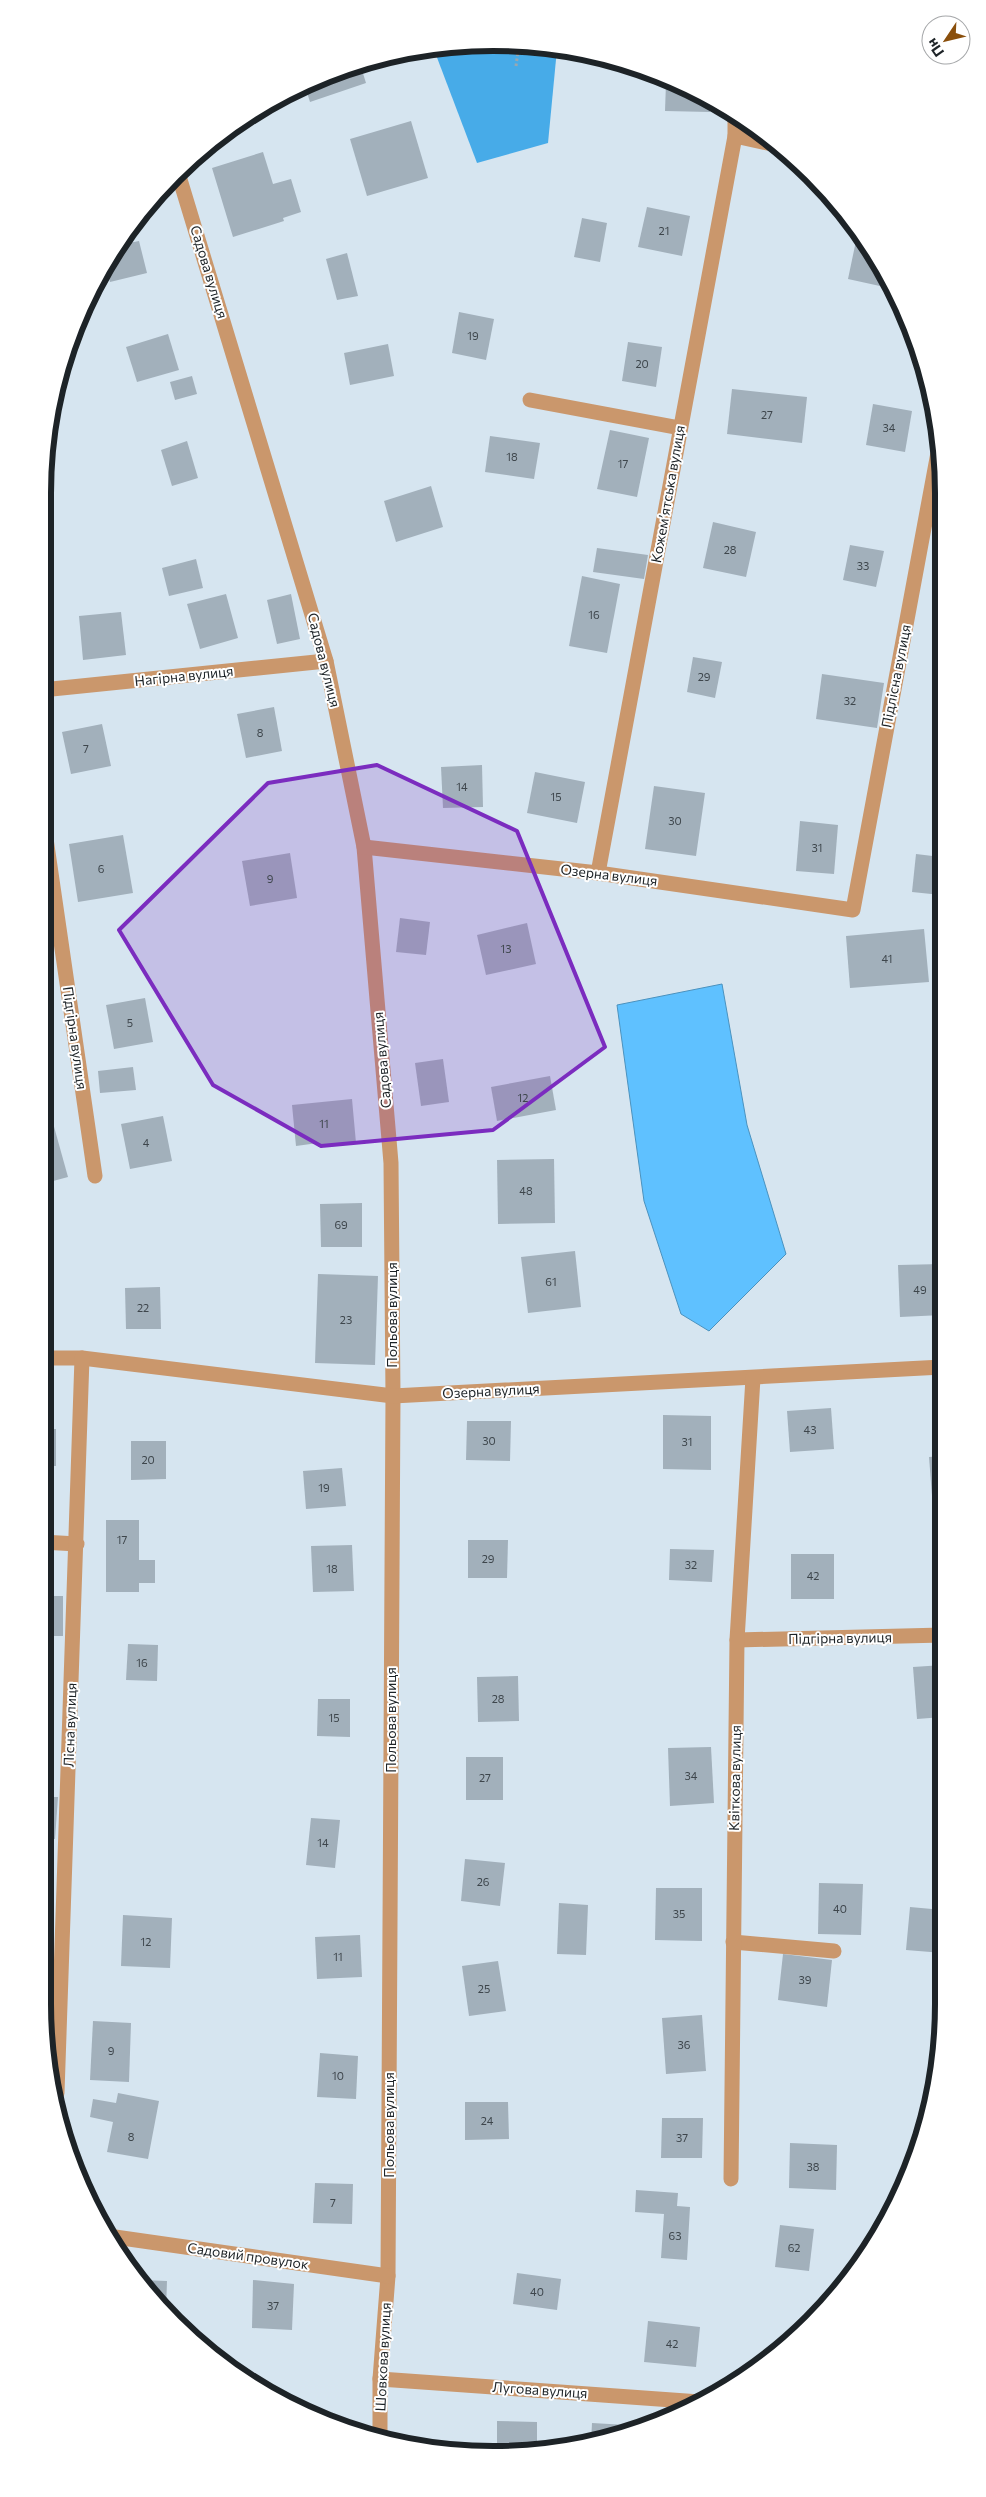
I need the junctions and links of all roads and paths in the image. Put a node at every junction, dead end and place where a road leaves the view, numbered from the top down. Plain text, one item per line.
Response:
1 (518, 52) edge
2 (516, 66) dead end
3 (735, 124) edge
4 (734, 136) junction
5 (760, 141) edge
6 (181, 181) edge
7 (530, 400) dead end
8 (680, 428) junction
9 (934, 473) edge
10 (326, 661) junction
11 (51, 689) edge
12 (364, 847) junction
13 (598, 873) junction
14 (51, 874) edge
15 (853, 910) joint
16 (391, 1163) joint
17 (95, 1176) dead end
18 (51, 1358) edge
19 (82, 1358) junction
20 (935, 1367) edge
21 (753, 1378) junction
22 (393, 1396) junction
23 (51, 1543) edge
24 (77, 1544) junction
25 (935, 1635) edge
26 (737, 1640) junction
27 (734, 1942) junction
28 (834, 1951) dead end
29 (58, 2077) edge
30 (731, 2179) dead end
31 (118, 2237) edge
32 (388, 2276) junction
33 (380, 2379) junction
34 (686, 2401) edge
35 (380, 2431) edge

1 - 2 path
3 - 4 street, Кожемʼятська вулиця
4 - 5 street
4 - 8 street, Кожемʼятська вулиця
6 - 10 street, Садова вулиця
7 - 8 street
8 - 13 street, Кожемʼятська вулиця
9 - 15 street, Підлісна вулиця
10 - 11 street, Нагірна вулиця
10 - 12 street, Садова вулиця
12 - 13 street, Озерна вулиця
12 - 16 street, Садова вулиця
13 - 15 street, Озерна вулиця
14 - 17 street, Підгірна вулиця
16 - 22 street, Польова вулиця
18 - 19 street, Озерна вулиця
19 - 22 street, Озерна вулиця
19 - 24 street, Лісна вулиця
20 - 21 street, Озерна вулиця
21 - 22 street, Озерна вулиця
21 - 26 street, Квіткова вулиця
22 - 32 street, Польова вулиця
23 - 24 street
24 - 29 street, Лісна вулиця
25 - 26 street, Підгірна вулиця
26 - 27 street, Квіткова вулиця
27 - 28 street
27 - 30 street, Квіткова вулиця
31 - 32 street, Садовий провулок
32 - 33 street, Шовкова вулиця
33 - 34 street, Лугова вулиця
33 - 35 street, Шовкова вулиця

